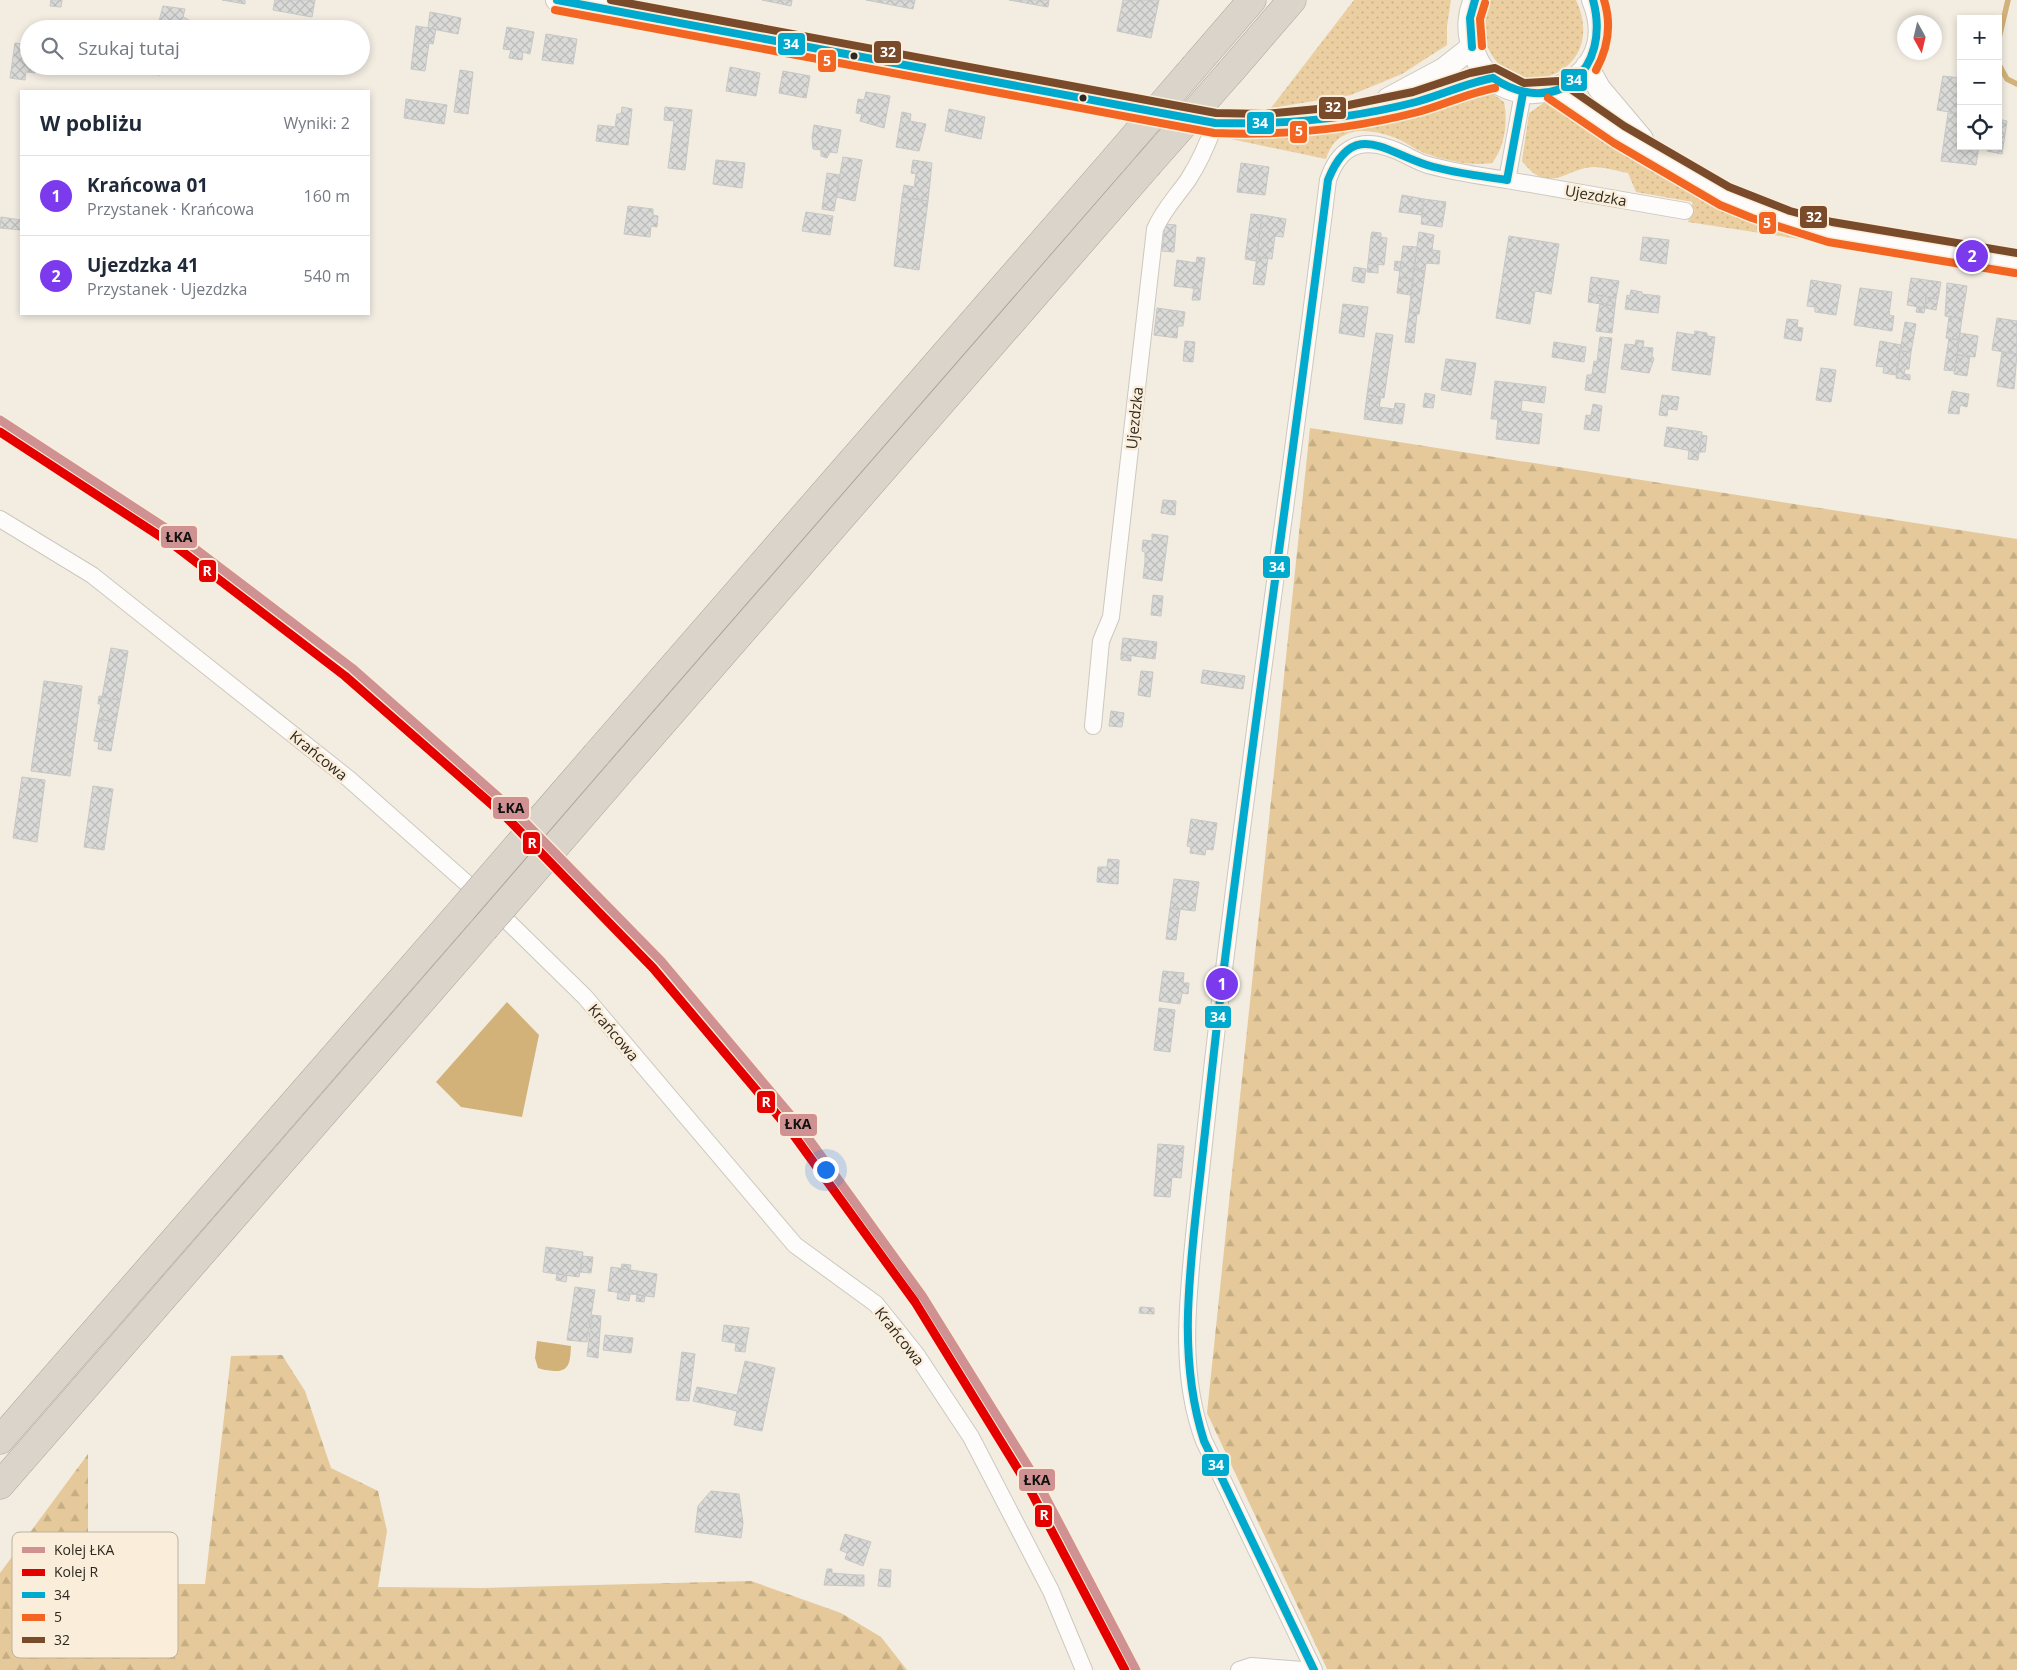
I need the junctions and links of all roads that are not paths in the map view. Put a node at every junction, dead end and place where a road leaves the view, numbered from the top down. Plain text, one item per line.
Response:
1 (557, 0) edge
2 (1252, 0) edge
3 (1292, 0) edge
4 (1475, 0) edge
5 (1593, 0) edge
6 (1472, 47) junction
7 (1587, 66) junction
8 (1493, 78) junction
9 (1554, 90) junction
10 (1524, 93) junction
11 (1354, 114) junction
12 (1215, 123) junction
13 (1658, 156) junction
14 (1507, 180) junction
15 (1685, 211) dead end
16 (2017, 263) edge
17 (0, 519) edge
18 (1093, 726) dead end
19 (0, 1440) edge
20 (0, 1485) edge
21 (1084, 1670) edge
22 (1239, 1670) edge
23 (1303, 1670) edge
24 (1314, 1670) edge

1 - 12 main road
2 - 19 highway, bridge
3 - 20 highway, bridge
4 - 6 main road
5 - 7 main road
6 - 8 main road
6 - 11 main road
7 - 9 main road
7 - 13 main road
8 - 10 main road
8 - 11 main road
9 - 10 main road
9 - 13 main road
10 - 14 street
11 - 12 main road
12 - 18 street, Ujezdzka
13 - 16 main road
14 - 15 street, Ujezdzka
14 - 24 street, Ujezdzka
17 - 21 street, Krańcowa
22 - 23 street

